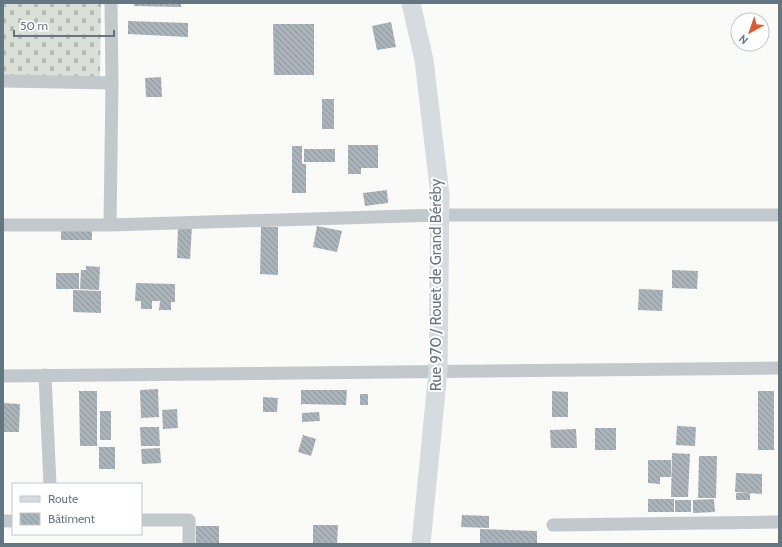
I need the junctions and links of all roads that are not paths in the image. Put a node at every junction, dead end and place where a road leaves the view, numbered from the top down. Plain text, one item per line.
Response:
1 (111, 3) edge
2 (411, 3) edge
3 (3, 81) edge
4 (112, 83) junction
5 (440, 215) junction
6 (779, 215) edge
7 (3, 225) edge
8 (110, 225) junction
9 (779, 368) edge
10 (438, 371) junction
11 (45, 375) junction
12 (3, 376) edge
13 (50, 483) edge
14 (142, 520) edge
15 (779, 522) edge
16 (553, 525) dead end
17 (189, 544) edge
18 (421, 544) edge

1 - 4 street
2 - 5 main road, Rue 970 / Rouet de Grand Béréby
3 - 4 street
4 - 8 street
5 - 6 street
5 - 8 street
5 - 10 main road, Rue 970 / Rouet de Grand Béréby
7 - 8 street
9 - 10 street
10 - 11 street
10 - 18 main road, Rue 970 / Rouet de Grand Béréby
11 - 12 street
11 - 13 street
14 - 17 street
15 - 16 street

